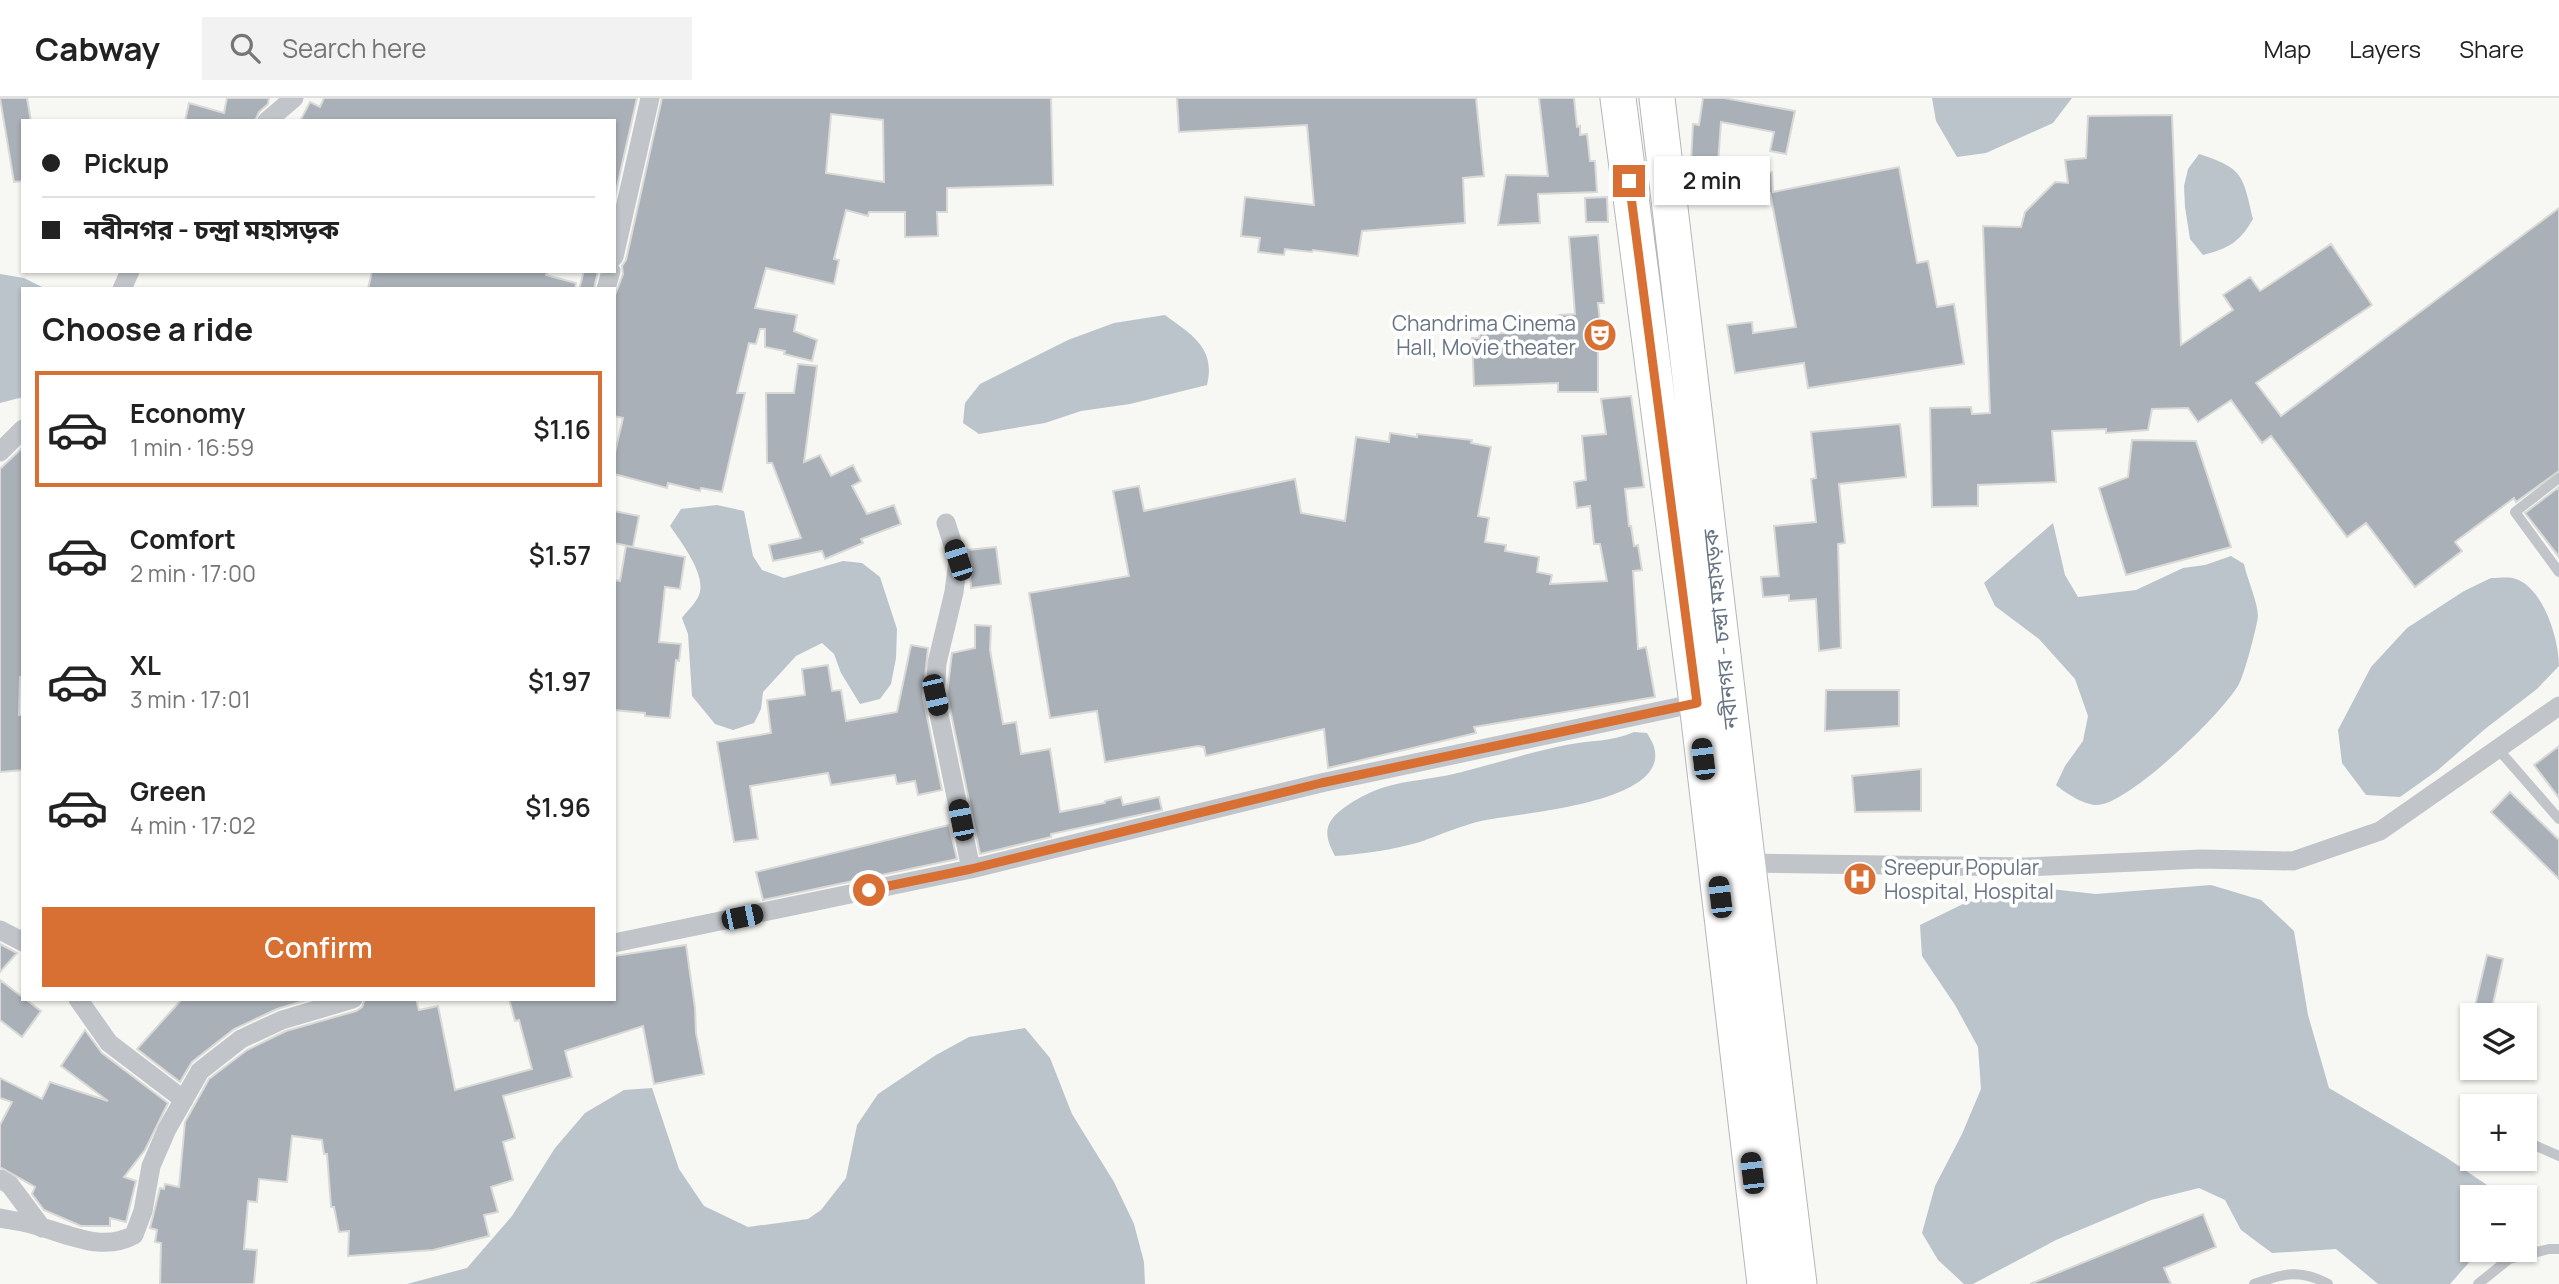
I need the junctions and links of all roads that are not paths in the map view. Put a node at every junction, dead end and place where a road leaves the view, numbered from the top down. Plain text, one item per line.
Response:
1 (294, 98) edge
2 (650, 98) edge
3 (1618, 98) edge
4 (1657, 98) edge
5 (269, 119) edge
6 (616, 248) edge
7 (21, 431) edge
8 (0, 452) edge
9 (2559, 478) edge
10 (946, 523) dead end
11 (2559, 572) edge
12 (1697, 703) junction
13 (2559, 706) edge
14 (2498, 749) junction
15 (2559, 819) edge
16 (1746, 863) junction
17 (971, 869) junction
18 (0, 930) edge
19 (21, 941) edge
20 (616, 943) edge
21 (79, 1001) edge
22 (346, 1001) edge
23 (184, 1100) junction
24 (2537, 1146) edge
25 (2559, 1156) edge
26 (0, 1179) edge
27 (0, 1218) edge
28 (42, 1228) junction
29 (2559, 1250) edge
30 (1765, 1284) edge
31 (1799, 1284) edge
32 (2253, 1284) edge
33 (2328, 1284) edge
34 (2478, 1284) edge

1 - 5 street
2 - 6 street
3 - 12 highway, নবীনগর - চন্দ্রা মহাসড়ক
4 - 16 highway, নবীনগর - চন্দ্রা মহাসড়ক
7 - 8 street
9 - 11 lane
10 - 17 street
12 - 17 street
12 - 30 highway, নবীনগর - চন্দ্রা মহাসড়ক
13 - 14 street
14 - 15 lane
14 - 16 street
16 - 31 highway, নবীনগর - চন্দ্রা মহাসড়ক
17 - 20 street
18 - 19 street
21 - 23 street
22 - 23 street
23 - 28 street
24 - 25 lane
26 - 28 street
27 - 28 street
29 - 34 lane
32 - 33 lane

